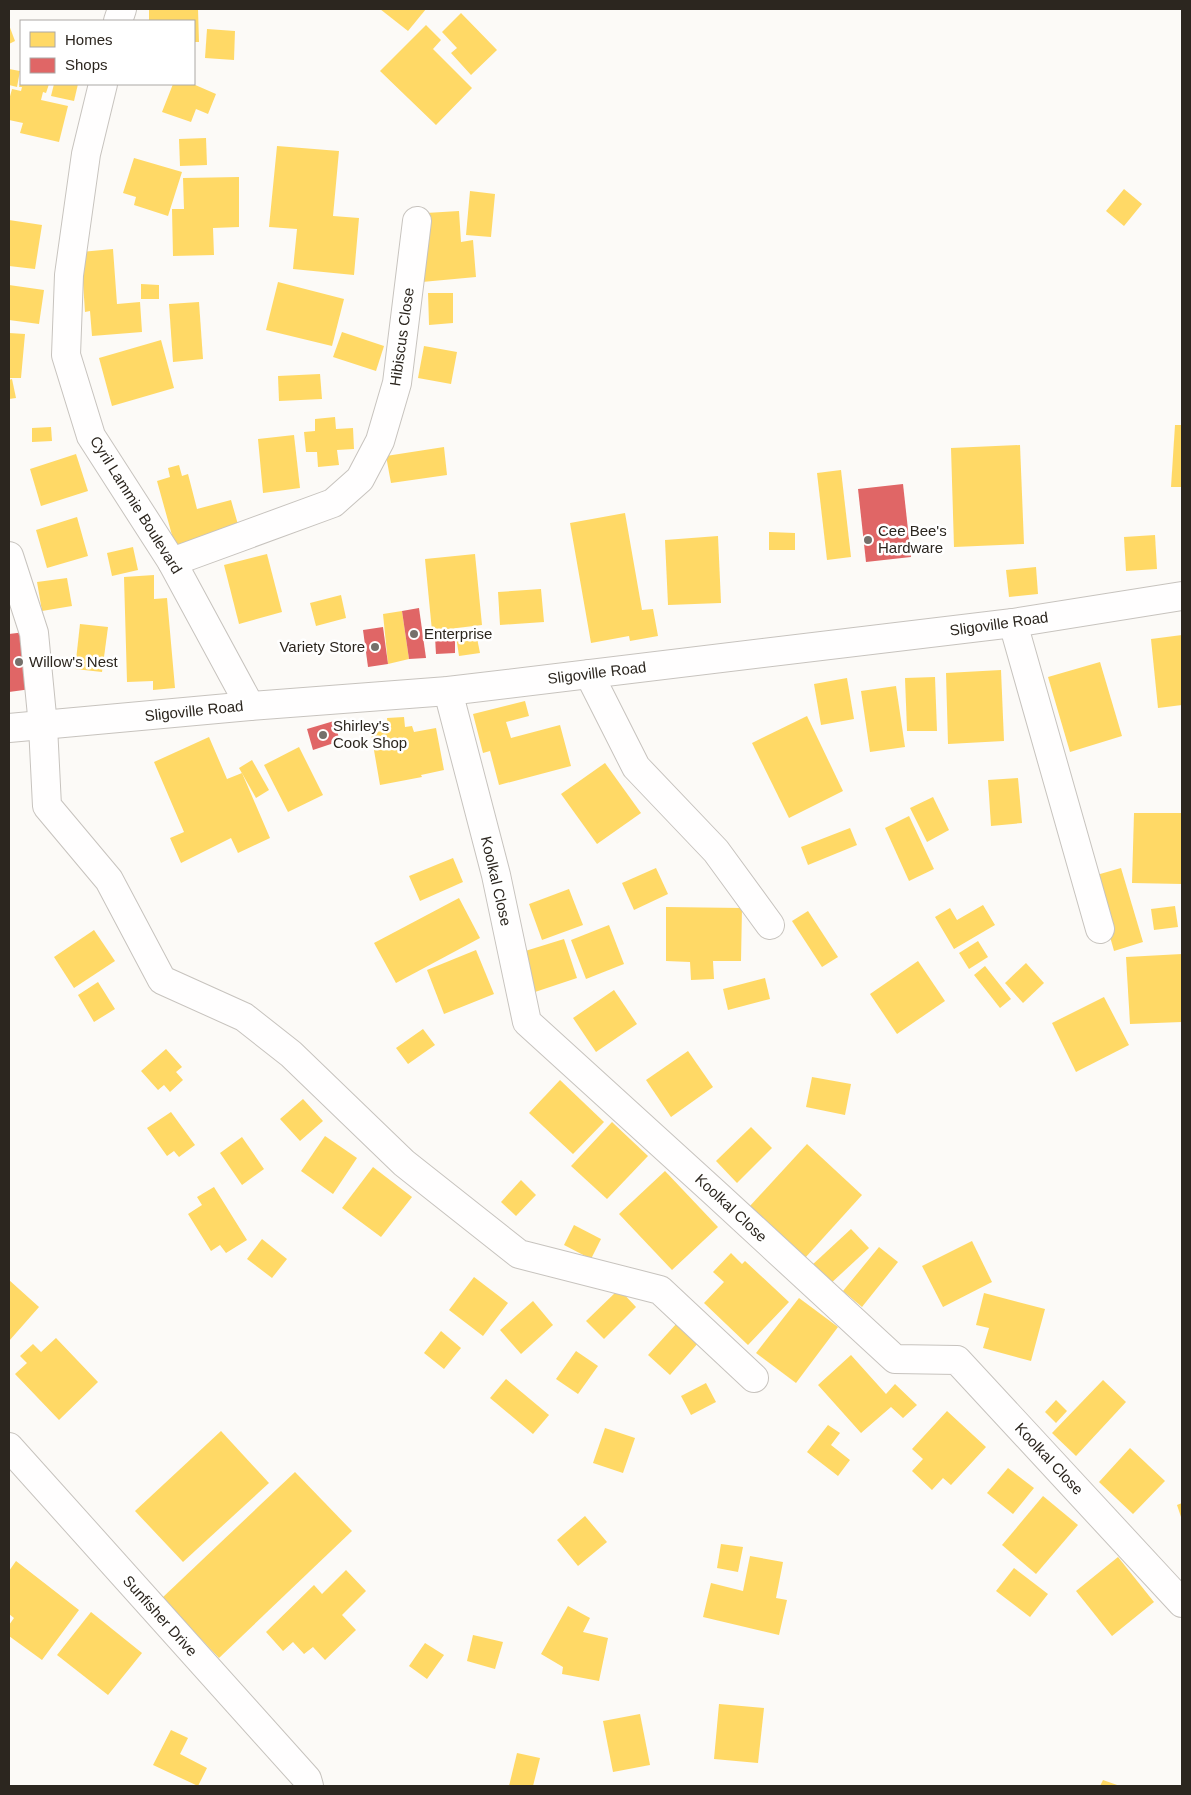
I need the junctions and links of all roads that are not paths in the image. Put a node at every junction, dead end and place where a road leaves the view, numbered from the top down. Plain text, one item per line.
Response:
1 (103, 85) edge
2 (417, 222) dead end
3 (9, 556) edge
4 (172, 562) junction
5 (1182, 596) edge
6 (1013, 623) junction
7 (589, 674) junction
8 (448, 691) junction
9 (250, 706) junction
10 (44, 726) junction
11 (9, 728) edge
12 (770, 926) dead end
13 (1100, 929) dead end
14 (754, 1378) dead end
15 (9, 1447) edge
16 (1182, 1603) edge
17 (309, 1786) edge

1 - 4 street, Cyril Lammie Boulevard
2 - 4 street, Hibiscus Close
3 - 10 street
4 - 9 street, Cyril Lammie Boulevard
5 - 6 street, Sligoville Road
6 - 7 street, Sligoville Road
6 - 13 street
7 - 8 street, Sligoville Road
7 - 12 street
8 - 9 street, Sligoville Road
8 - 16 street, Koolkal Close
9 - 10 street, Sligoville Road
10 - 11 street, Sligoville Road
10 - 14 street
15 - 17 street, Sunfisher Drive

